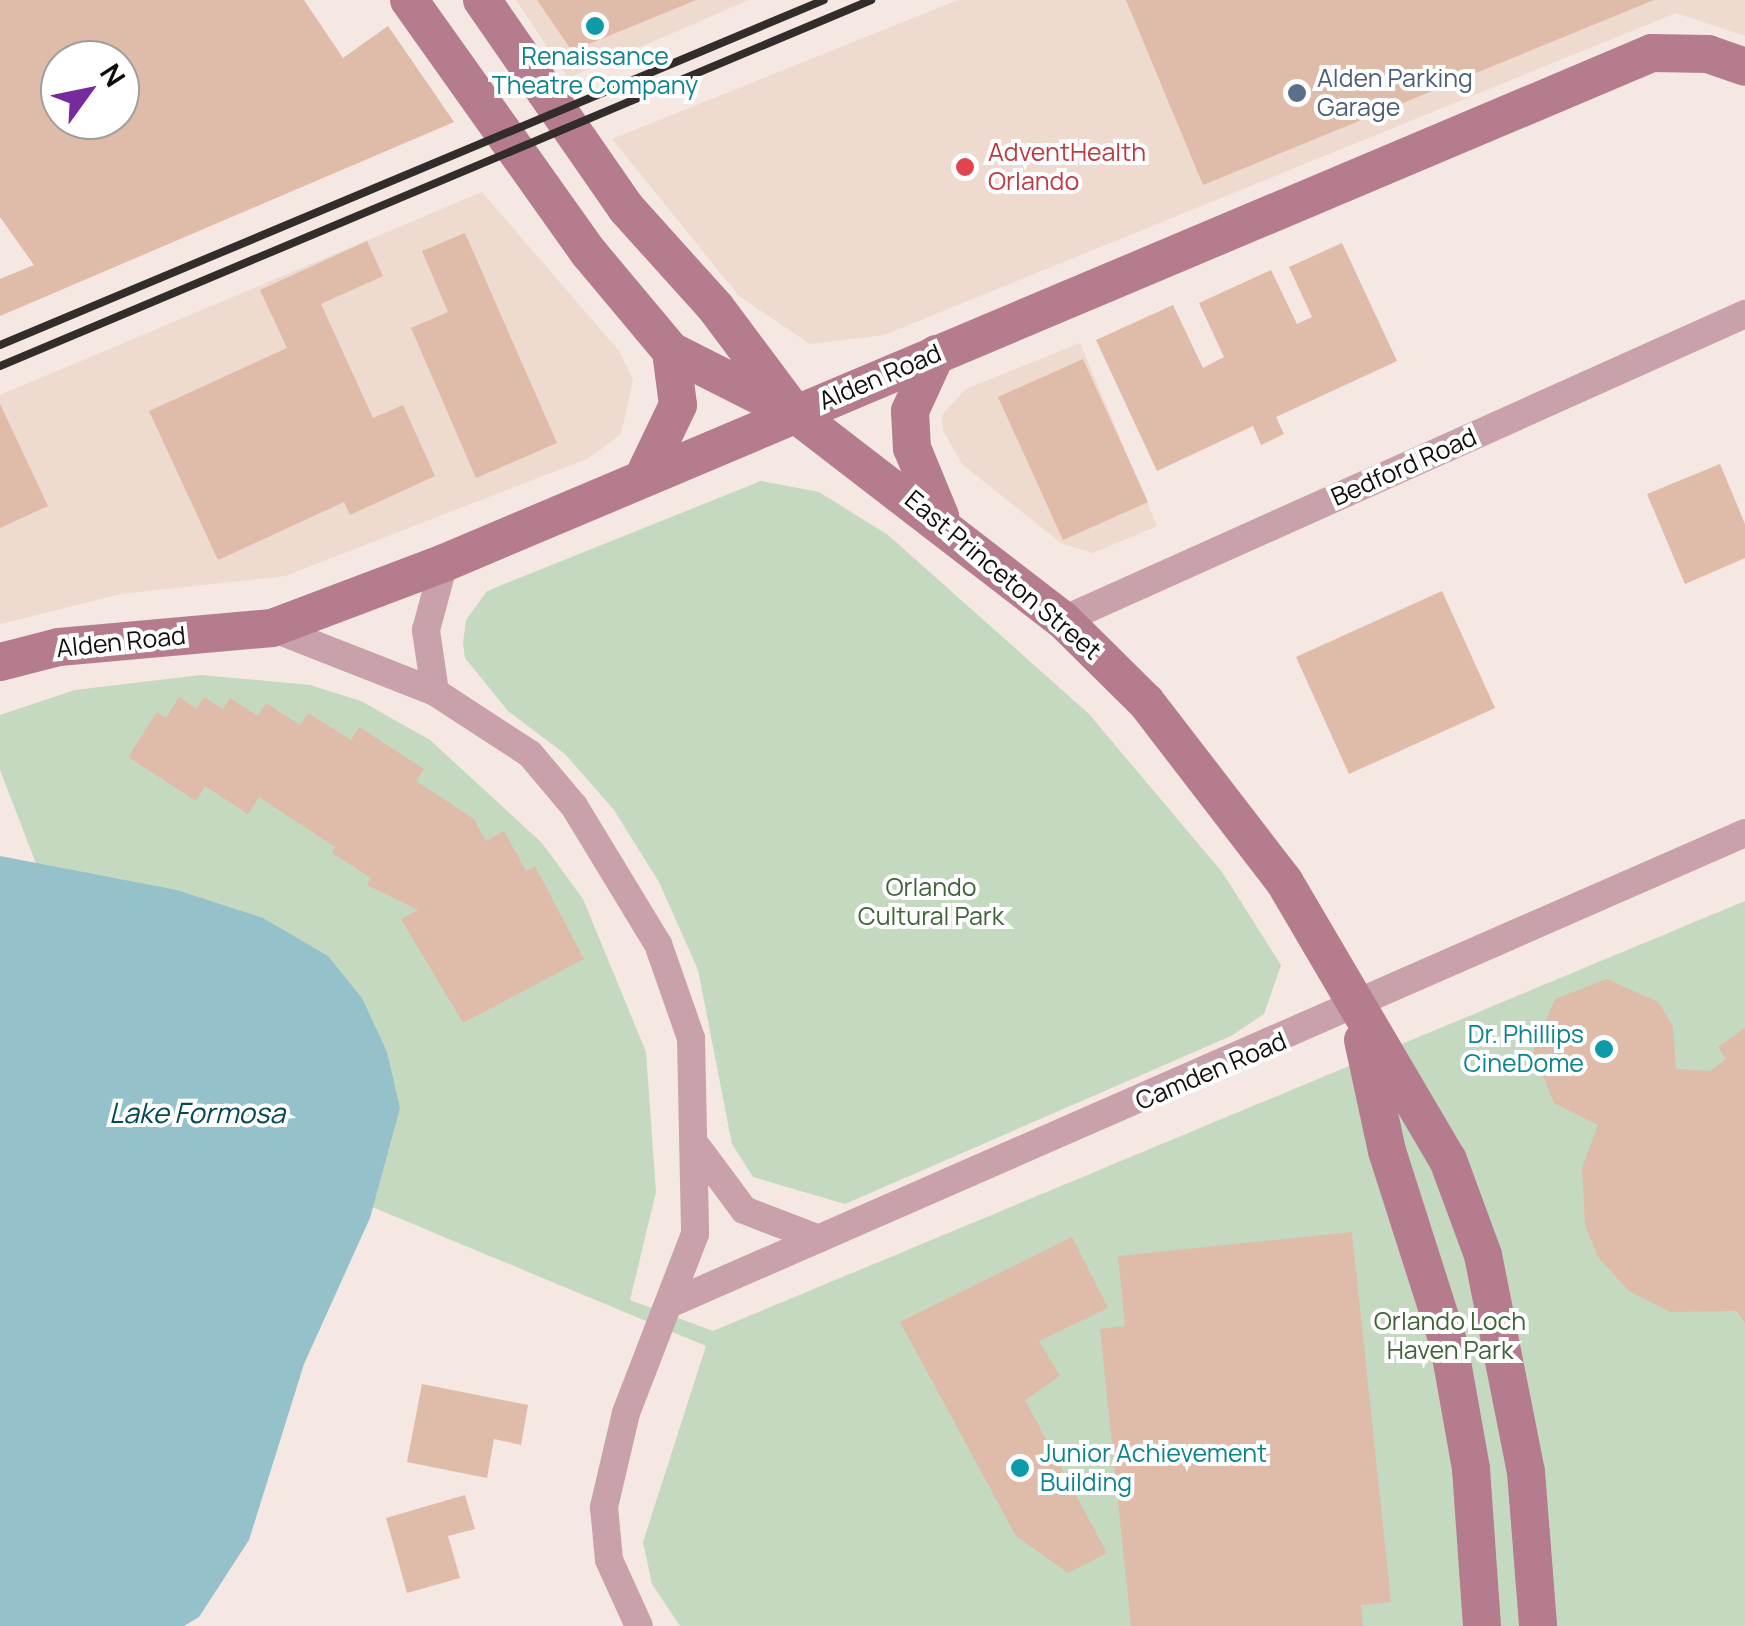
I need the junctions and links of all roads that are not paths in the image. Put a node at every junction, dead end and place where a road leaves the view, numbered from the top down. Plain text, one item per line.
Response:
1 (409, 0) edge
2 (482, 0) edge
3 (1745, 67) edge
4 (1745, 314) edge
5 (671, 351) junction
6 (936, 354) junction
7 (794, 414) junction
8 (644, 478) junction
9 (940, 518) junction
10 (444, 564) junction
11 (1063, 620) junction
12 (272, 628) junction
13 (0, 662) edge
14 (435, 692) junction
15 (1745, 833) edge
16 (1356, 1008) junction
17 (697, 1145) junction
18 (819, 1240) junction
19 (674, 1302) junction
20 (638, 1626) edge
21 (1482, 1626) edge
22 (1538, 1626) edge

1 - 5 main road, East Princeton Street
2 - 7 main road, East Princeton Street
3 - 6 main road, Alden Road
4 - 11 street, Bedford Road
5 - 7 main road, East Princeton Street
5 - 8 main road
6 - 7 main road, Alden Road
6 - 9 main road
7 - 8 main road, Alden Road
7 - 9 main road, East Princeton Street
8 - 10 main road, Alden Road
9 - 11 main road, East Princeton Street
10 - 12 main road, Alden Road
10 - 14 street
11 - 16 main road, East Princeton Street
12 - 13 main road, Alden Road
12 - 14 street
14 - 17 street
15 - 16 street, Camden Road
16 - 18 street, Camden Road
16 - 21 main road, East Princeton Street
16 - 22 main road, East Princeton Street
17 - 18 street
17 - 19 street
18 - 19 street, Camden Road
19 - 20 street

